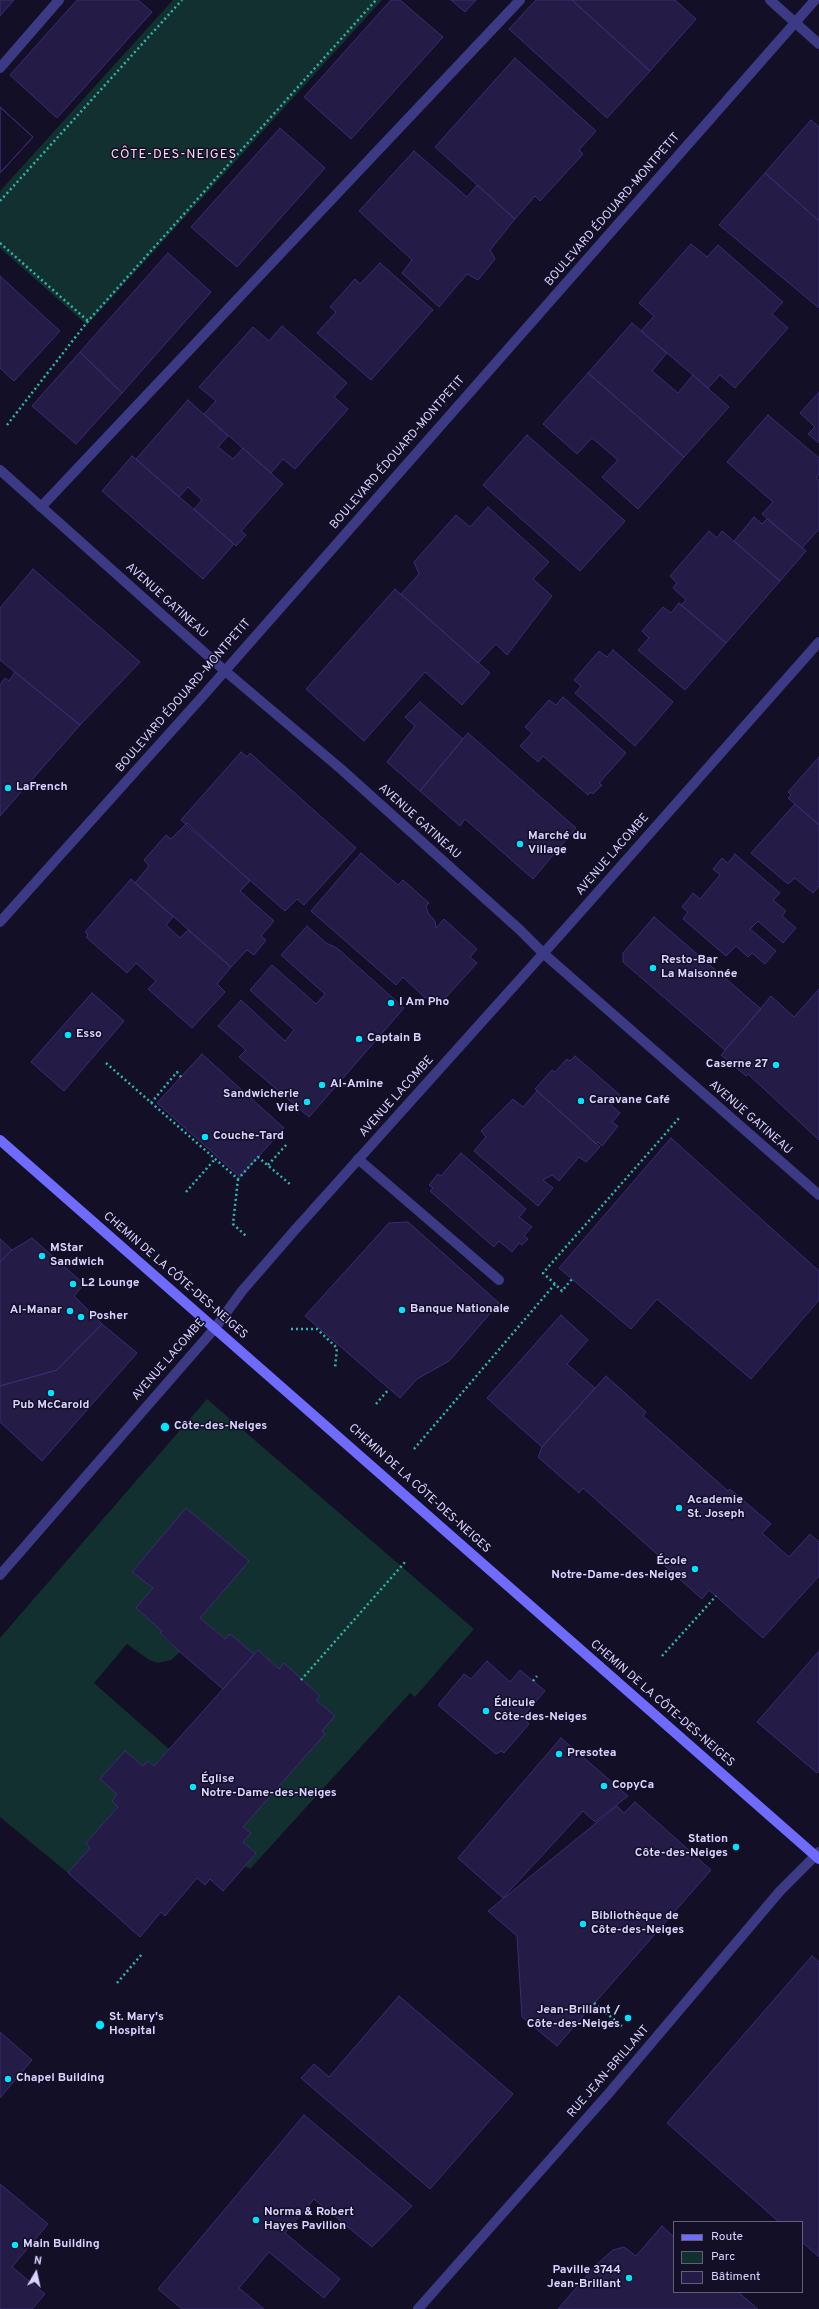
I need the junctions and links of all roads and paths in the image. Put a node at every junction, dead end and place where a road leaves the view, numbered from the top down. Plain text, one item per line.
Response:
1 (59, 0) edge
2 (182, 0) edge
3 (376, 0) edge
4 (520, 0) edge
5 (770, 0) edge
6 (815, 0) edge
7 (796, 22) junction
8 (819, 44) edge
9 (0, 68) edge
10 (0, 201) edge
11 (0, 243) edge
12 (88, 321) junction
13 (7, 426) dead end
14 (0, 470) edge
15 (41, 507) junction
16 (819, 642) edge
17 (224, 670) junction
18 (0, 922) edge
19 (543, 953) junction
20 (106, 1063) dead end
21 (181, 1077) dead end
22 (151, 1103) junction
23 (680, 1117) dead end
24 (0, 1140) edge
25 (287, 1144) dead end
26 (215, 1159) junction
27 (358, 1159) junction
28 (268, 1165) junction
29 (238, 1179) junction
30 (291, 1185) dead end
31 (186, 1192) dead end
32 (819, 1195) edge
33 (246, 1236) dead end
34 (572, 1279) dead end
35 (499, 1280) dead end
36 (555, 1284) junction
37 (215, 1328) junction
38 (291, 1329) dead end
39 (335, 1368) dead end
40 (389, 1389) dead end
41 (376, 1404) dead end
42 (414, 1449) dead end
43 (406, 1560) dead end
44 (0, 1575) edge
45 (716, 1596) dead end
46 (662, 1656) dead end
47 (537, 1676) dead end
48 (301, 1680) dead end
49 (533, 1681) dead end
50 (818, 1856) edge
51 (142, 1954) dead end
52 (117, 1983) dead end
53 (594, 2003) dead end
54 (622, 2026) dead end
55 (418, 2309) edge

1 - 9 street
2 - 10 path
3 - 12 path
4 - 15 street
5 - 7 street
6 - 7 street, BOULEVARD ÉDOUARD-MONTPETIT
7 - 8 street
7 - 17 street, BOULEVARD ÉDOUARD-MONTPETIT
11 - 12 path
12 - 13 path
14 - 15 street, AVENUE GATINEAU
15 - 17 street, AVENUE GATINEAU
16 - 19 street, AVENUE LACOMBE
17 - 18 street, BOULEVARD ÉDOUARD-MONTPETIT
17 - 19 street, AVENUE GATINEAU
19 - 27 street, AVENUE LACOMBE
19 - 32 street, AVENUE GATINEAU
20 - 22 path
21 - 22 path
22 - 26 path
23 - 36 path
24 - 37 main road, CHEMIN DE LA CÔTE-DES-NEIGES
25 - 28 path
26 - 29 path
26 - 31 path
27 - 35 street
27 - 37 street, AVENUE LACOMBE
28 - 29 path
28 - 30 path
29 - 33 path
34 - 36 path
36 - 42 path
37 - 44 street, AVENUE LACOMBE
37 - 50 main road, CHEMIN DE LA CÔTE-DES-NEIGES
38 - 39 path
40 - 41 path
43 - 48 path
45 - 46 path
47 - 49 path
50 - 55 street, RUE JEAN-BRILLANT
51 - 52 path
53 - 54 path

